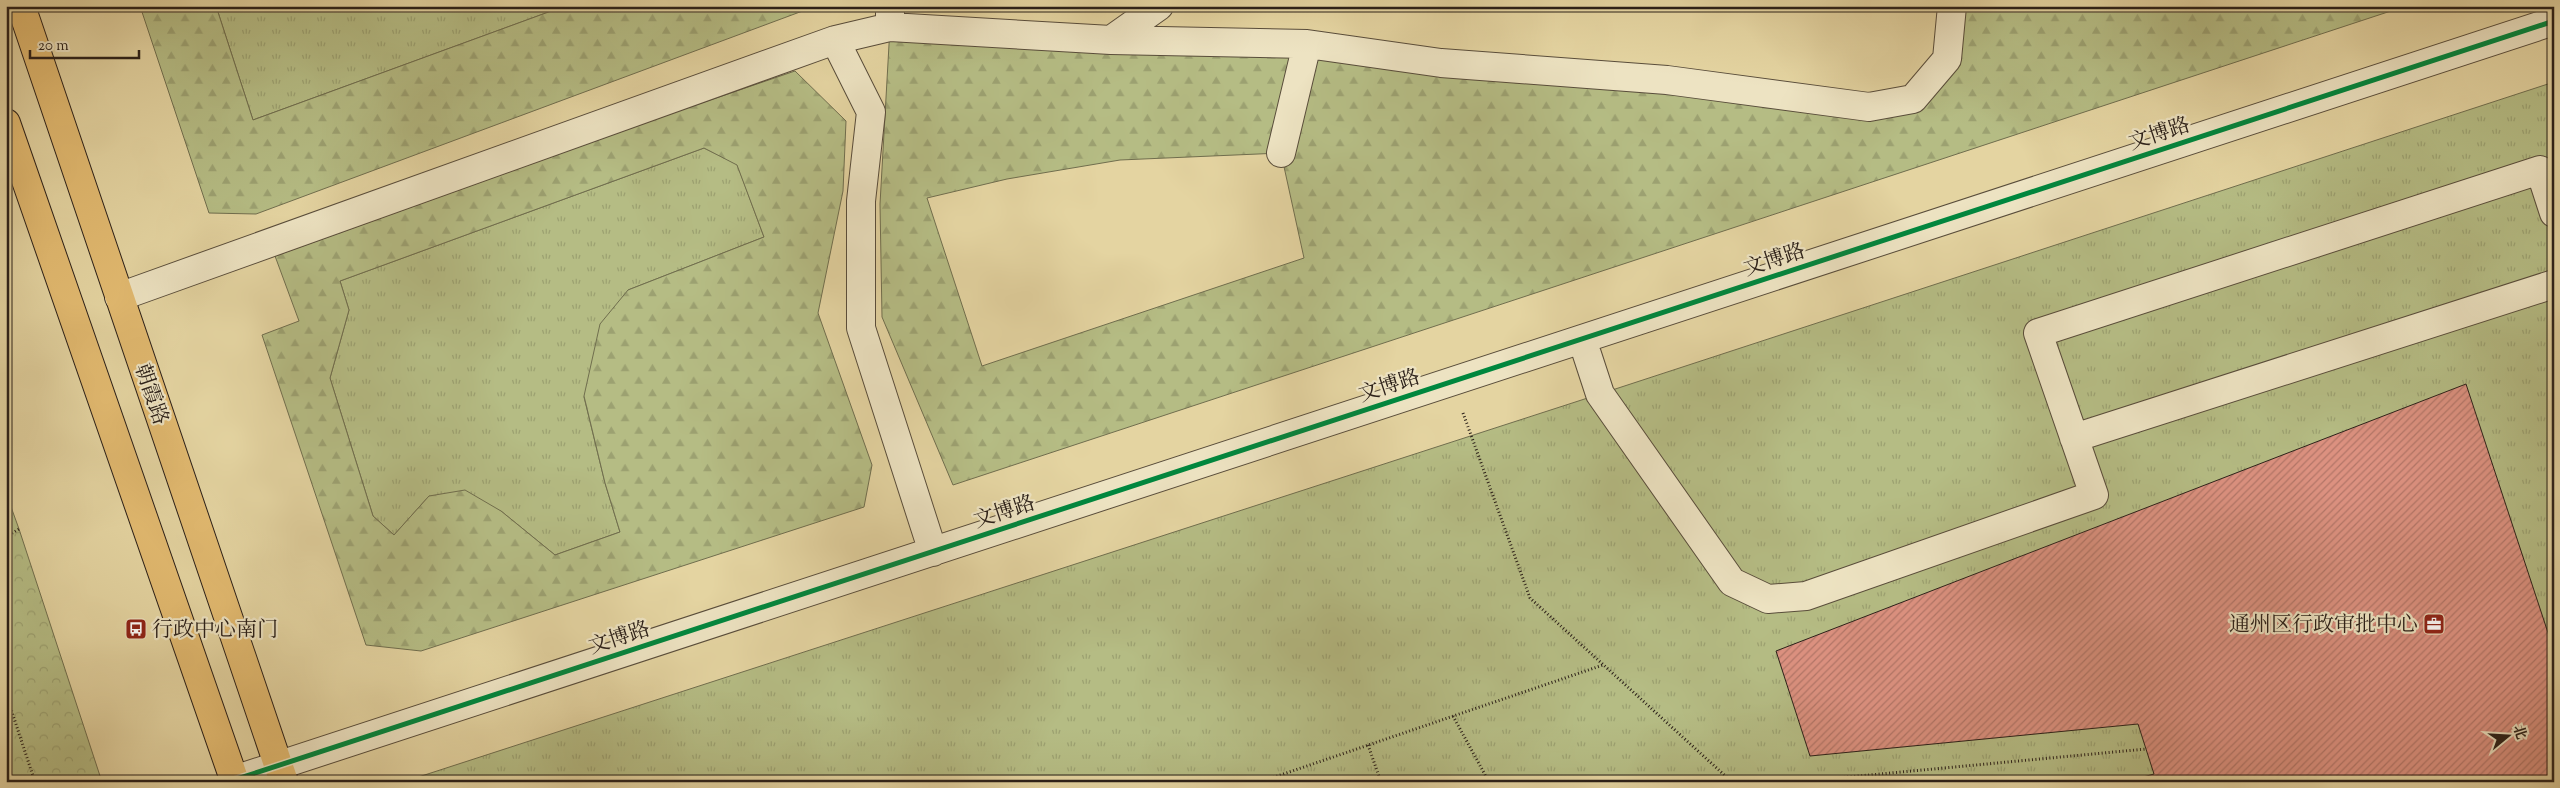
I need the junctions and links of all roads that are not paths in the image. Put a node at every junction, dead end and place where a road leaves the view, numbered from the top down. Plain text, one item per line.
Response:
1 (21, 6) edge
2 (1159, 6) edge
3 (1952, 6) edge
4 (890, 17) edge
5 (2554, 21) edge
6 (835, 40) junction
7 (1111, 40) junction
8 (1306, 44) junction
9 (6, 123) edge
10 (1281, 153) dead end
11 (2554, 213) edge
12 (2554, 284) edge
13 (119, 297) junction
14 (1582, 339) junction
15 (2074, 438) junction
16 (933, 552) junction
17 (281, 774) edge
18 (235, 781) edge

1 - 13 main road, 朝霞路
2 - 7 street
3 - 8 street
4 - 6 street
4 - 7 street
5 - 14 street, 文博路
6 - 13 street
6 - 16 street
7 - 8 street
8 - 10 street
9 - 18 main road
11 - 15 street
12 - 15 street
13 - 17 main road, 朝霞路
14 - 15 street
14 - 16 street, 文博路
16 - 17 street, 文博路
17 - 18 street, 文博路

